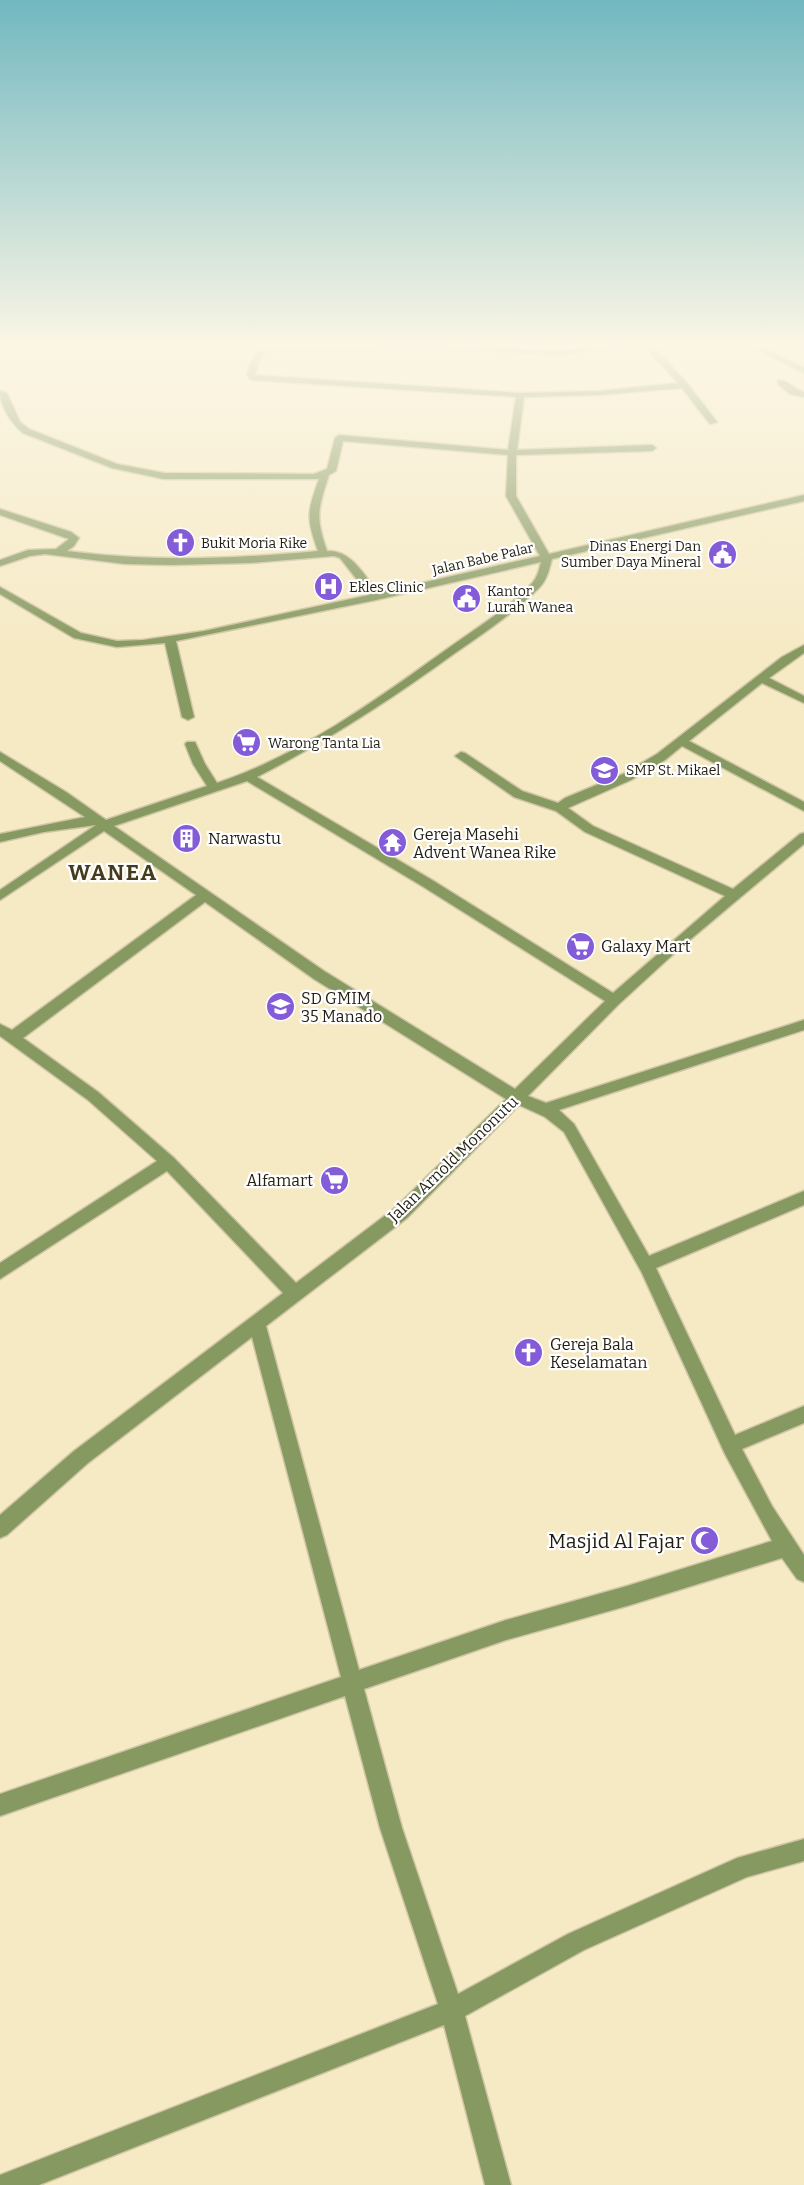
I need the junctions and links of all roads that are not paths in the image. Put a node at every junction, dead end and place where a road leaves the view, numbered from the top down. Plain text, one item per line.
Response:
1 (67, 447) edge
2 (337, 447) edge
3 (442, 447) edge
4 (513, 447) edge
5 (652, 448) dead end
6 (512, 453) junction
7 (325, 474) junction
8 (804, 498) edge
9 (0, 512) edge
10 (60, 552) junction
11 (323, 554) junction
12 (547, 559) junction
13 (0, 563) edge
14 (0, 590) edge
15 (376, 597) junction
16 (170, 640) junction
17 (804, 648) edge
18 (761, 678) junction
19 (804, 700) edge
20 (188, 717) dead end
21 (681, 741) junction
22 (191, 744) dead end
23 (0, 756) edge
24 (461, 756) dead end
25 (248, 777) junction
26 (215, 789) junction
27 (804, 807) edge
28 (560, 808) junction
29 (100, 822) junction
30 (804, 837) edge
31 (0, 838) edge
32 (735, 895) junction
33 (0, 896) edge
34 (204, 896) junction
35 (614, 1000) junction
36 (804, 1025) edge
37 (6, 1033) edge
38 (517, 1098) junction
39 (548, 1108) junction
40 (168, 1162) junction
41 (804, 1198) edge
42 (647, 1264) junction
43 (0, 1272) edge
44 (295, 1294) junction
45 (257, 1324) junction
46 (804, 1414) edge
47 (731, 1445) junction
48 (0, 1528) edge
49 (785, 1546) junction
50 (804, 1572) edge
51 (351, 1684) junction
52 (0, 1805) edge
53 (804, 1851) edge
54 (452, 2010) junction
55 (7, 2185) edge
56 (498, 2185) edge

1 - 7 street
2 - 7 street
3 - 6 street
4 - 6 street
5 - 6 street
6 - 12 street
7 - 11 street
8 - 12 street, Jalan Babe Palar
9 - 10 street
10 - 11 street
10 - 13 street
11 - 15 street
12 - 15 street, Jalan Babe Palar
12 - 25 street
14 - 16 street, Jalan Babe Palar
15 - 16 street, Jalan Babe Palar
16 - 20 street
17 - 18 street
18 - 19 street
18 - 21 street
21 - 27 street
21 - 28 street
22 - 26 street
23 - 29 street
24 - 28 street
25 - 26 street
25 - 35 street
26 - 29 street
28 - 32 street
29 - 31 street
29 - 33 street
29 - 34 street
30 - 32 street, Jalan Arnold Mononutu
32 - 35 street, Jalan Arnold Mononutu
34 - 37 street
34 - 38 street
35 - 38 street, Jalan Arnold Mononutu
36 - 39 street
37 - 40 street
38 - 39 street
38 - 44 street, Jalan Arnold Mononutu
39 - 42 street
40 - 43 street
40 - 44 street
41 - 42 street
42 - 47 street
44 - 45 street, Jalan Arnold Mononutu
45 - 48 street, Jalan Arnold Mononutu
45 - 51 street
46 - 47 street
47 - 49 street
49 - 50 street
49 - 51 street
51 - 52 street
51 - 54 street
53 - 54 street
54 - 55 street
54 - 56 street

